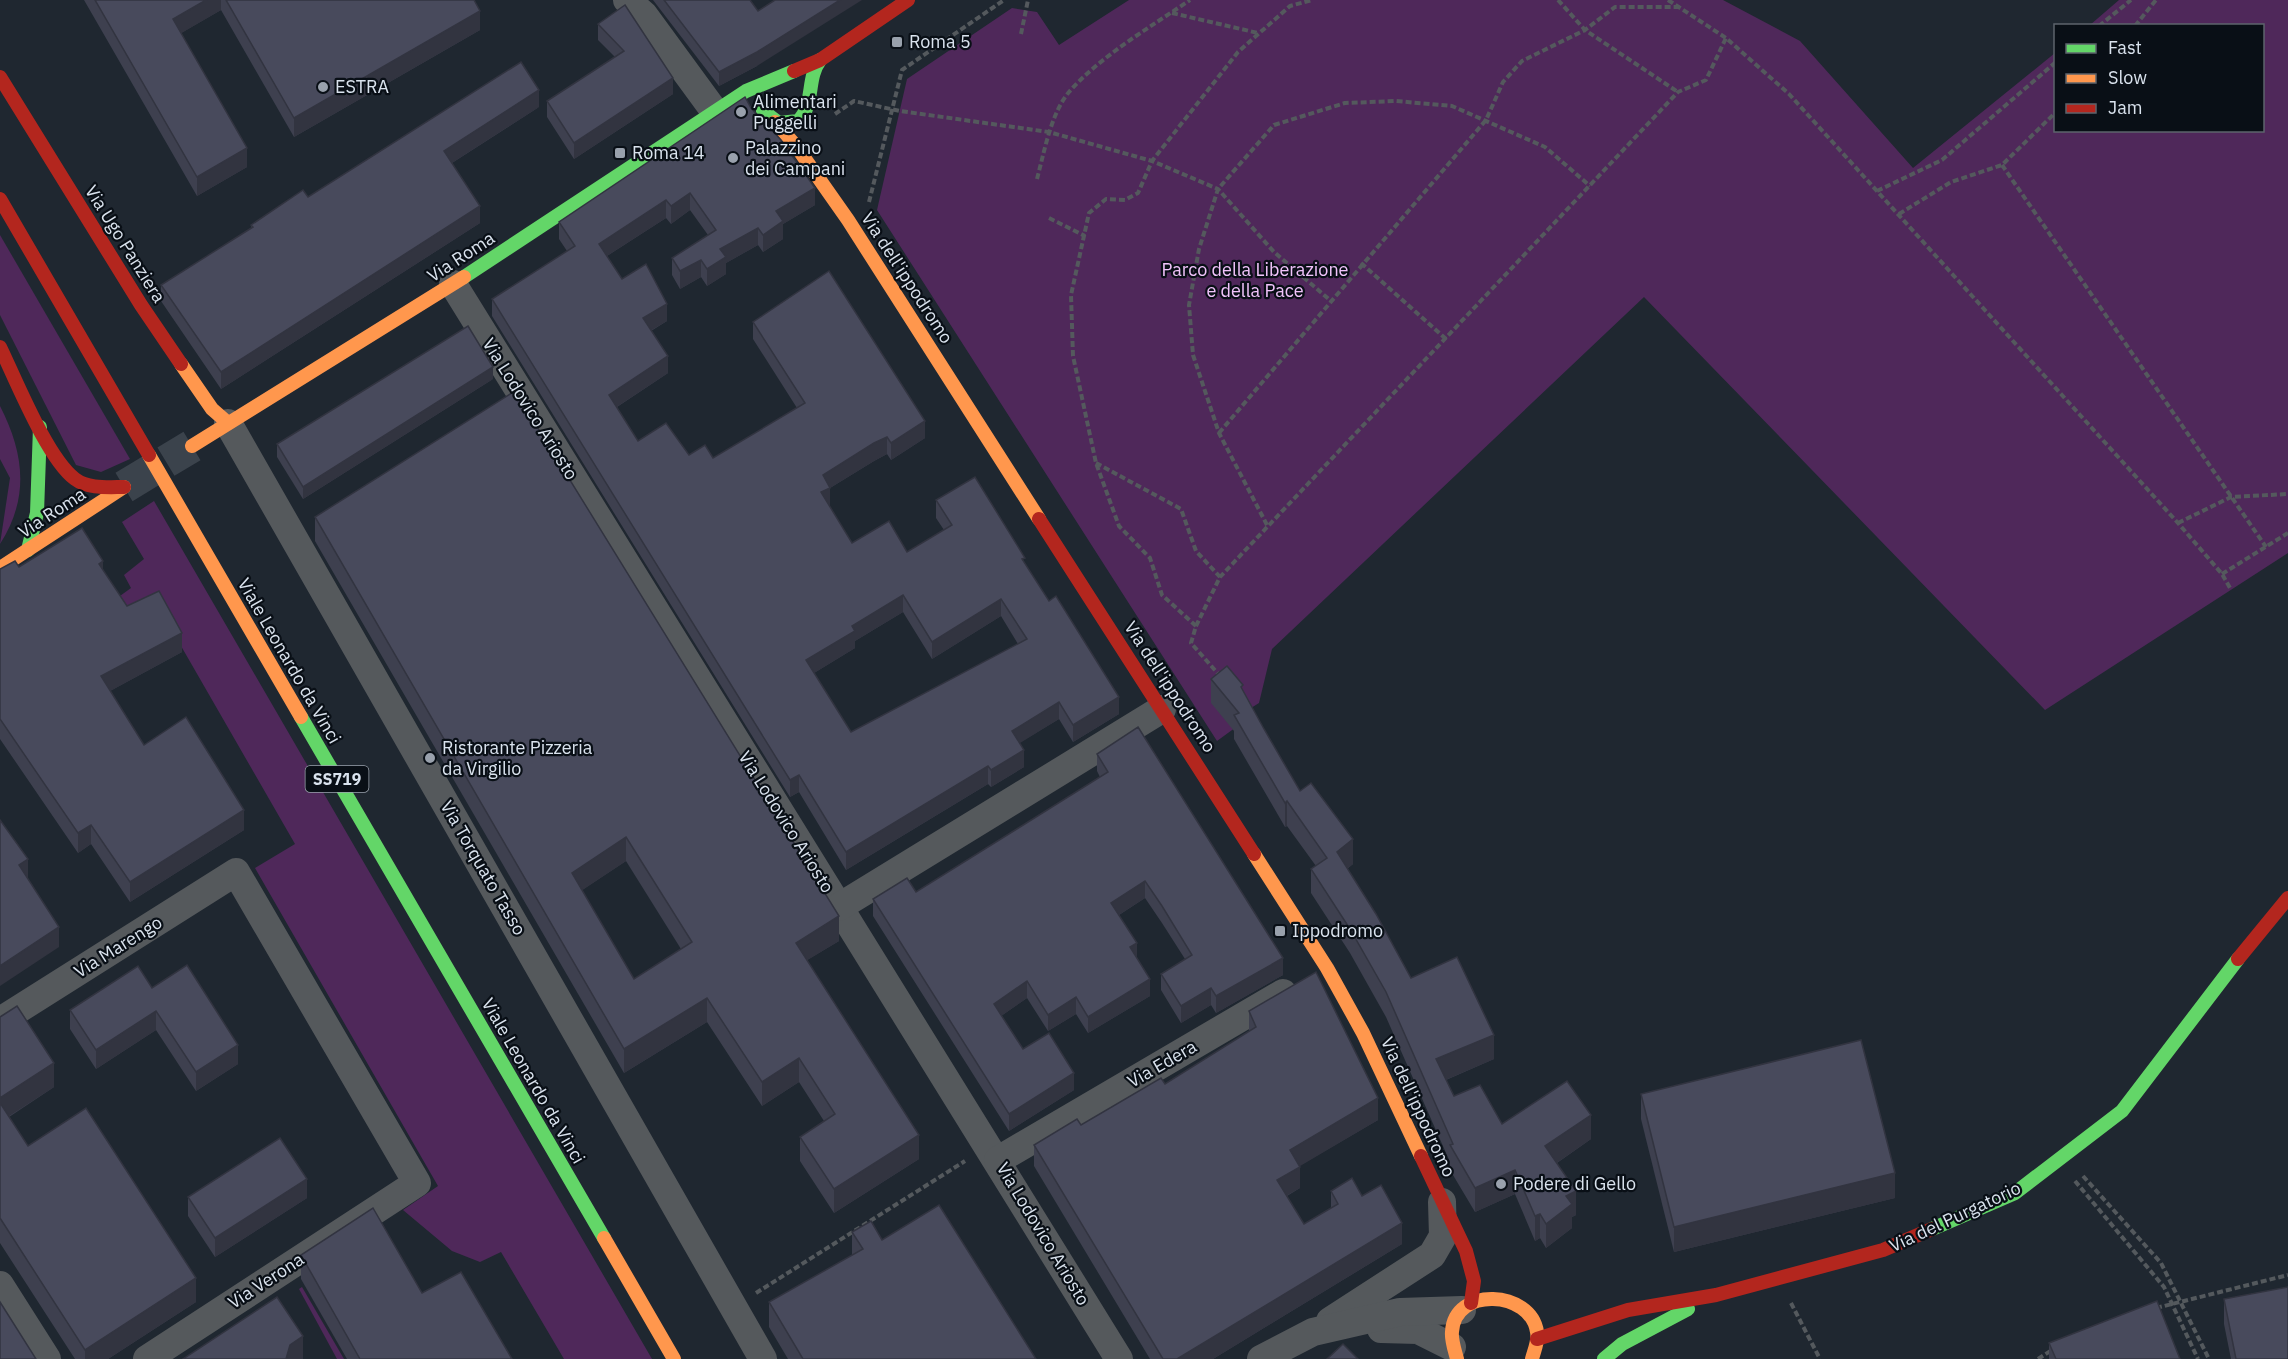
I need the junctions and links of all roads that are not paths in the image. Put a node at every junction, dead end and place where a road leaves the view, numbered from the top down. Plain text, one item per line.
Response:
1 (627, 0) edge
2 (909, 0) edge
3 (820, 60) junction
4 (785, 74) junction
5 (0, 76) edge
6 (768, 81) junction
7 (808, 89) junction
8 (746, 91) junction
9 (760, 99) junction
10 (715, 112) junction
11 (775, 122) junction
12 (0, 199) edge
13 (453, 284) junction
14 (0, 347) edge
15 (228, 423) junction
16 (40, 427) junction
17 (192, 446) tunnel mouth
18 (28, 550) junction
19 (0, 568) edge
20 (1162, 709) junction
21 (2288, 898) edge
22 (839, 907) junction
23 (1327, 968) junction
24 (0, 1021) edge
25 (986, 1157) junction
26 (417, 1183) joint
27 (1442, 1202) junction
28 (0, 1285) edge
29 (1716, 1295) junction
30 (1467, 1306) junction
31 (1628, 1310) junction
32 (1527, 1311) junction
33 (1549, 1311) dead end
34 (1583, 1311) dead end
35 (1313, 1332) junction
36 (1535, 1348) edge
37 (1455, 1353) edge
38 (47, 1359) edge
39 (147, 1359) edge
40 (674, 1359) edge
41 (763, 1359) edge
42 (1119, 1359) edge
43 (1261, 1359) edge
44 (1549, 1359) edge
45 (1604, 1359) edge

1 - 10 street
2 - 3 main road, Via Roma
3 - 4 main road, Via Roma
3 - 7 main road
4 - 6 main road, Via Roma
4 - 7 main road
5 - 15 main road, Via Ugo Panziera
6 - 8 main road, Via Roma
6 - 9 main road
7 - 11 main road
8 - 9 main road
8 - 10 main road, Via Roma
9 - 11 main road
10 - 13 main road, Via Roma
11 - 20 main road, Via dell'ippodromo
12 - 40 main road, Viale Leonardo da Vinci / SS719
13 - 15 main road, Via Roma
13 - 22 street, Via Lodovico Ariosto
14 - 16 main road
15 - 17 main road, Via Roma
15 - 41 street, Via Torquato Tasso
16 - 18 main road
16 - 18 main road, Via Roma
18 - 19 main road, Via Roma
20 - 22 street
20 - 23 main road, Via dell'ippodromo
21 - 29 main road, Via del Purgatorio
22 - 25 street, Via Lodovico Ariosto
23 - 25 street, Via Edera
23 - 27 main road, Via dell'ippodromo
24 - 26 street, Via Marengo
25 - 42 street, Via Lodovico Ariosto
26 - 39 street, Via Verona
27 - 30 main road, Via dell'ippodromo
27 - 35 street
28 - 38 street
29 - 31 main road
29 - 45 main road
30 - 32 main road
30 - 35 street
30 - 37 main road
31 - 34 main road
31 - 36 main road
32 - 33 main road
32 - 36 main road
35 - 37 street
35 - 43 street
36 - 44 main road

